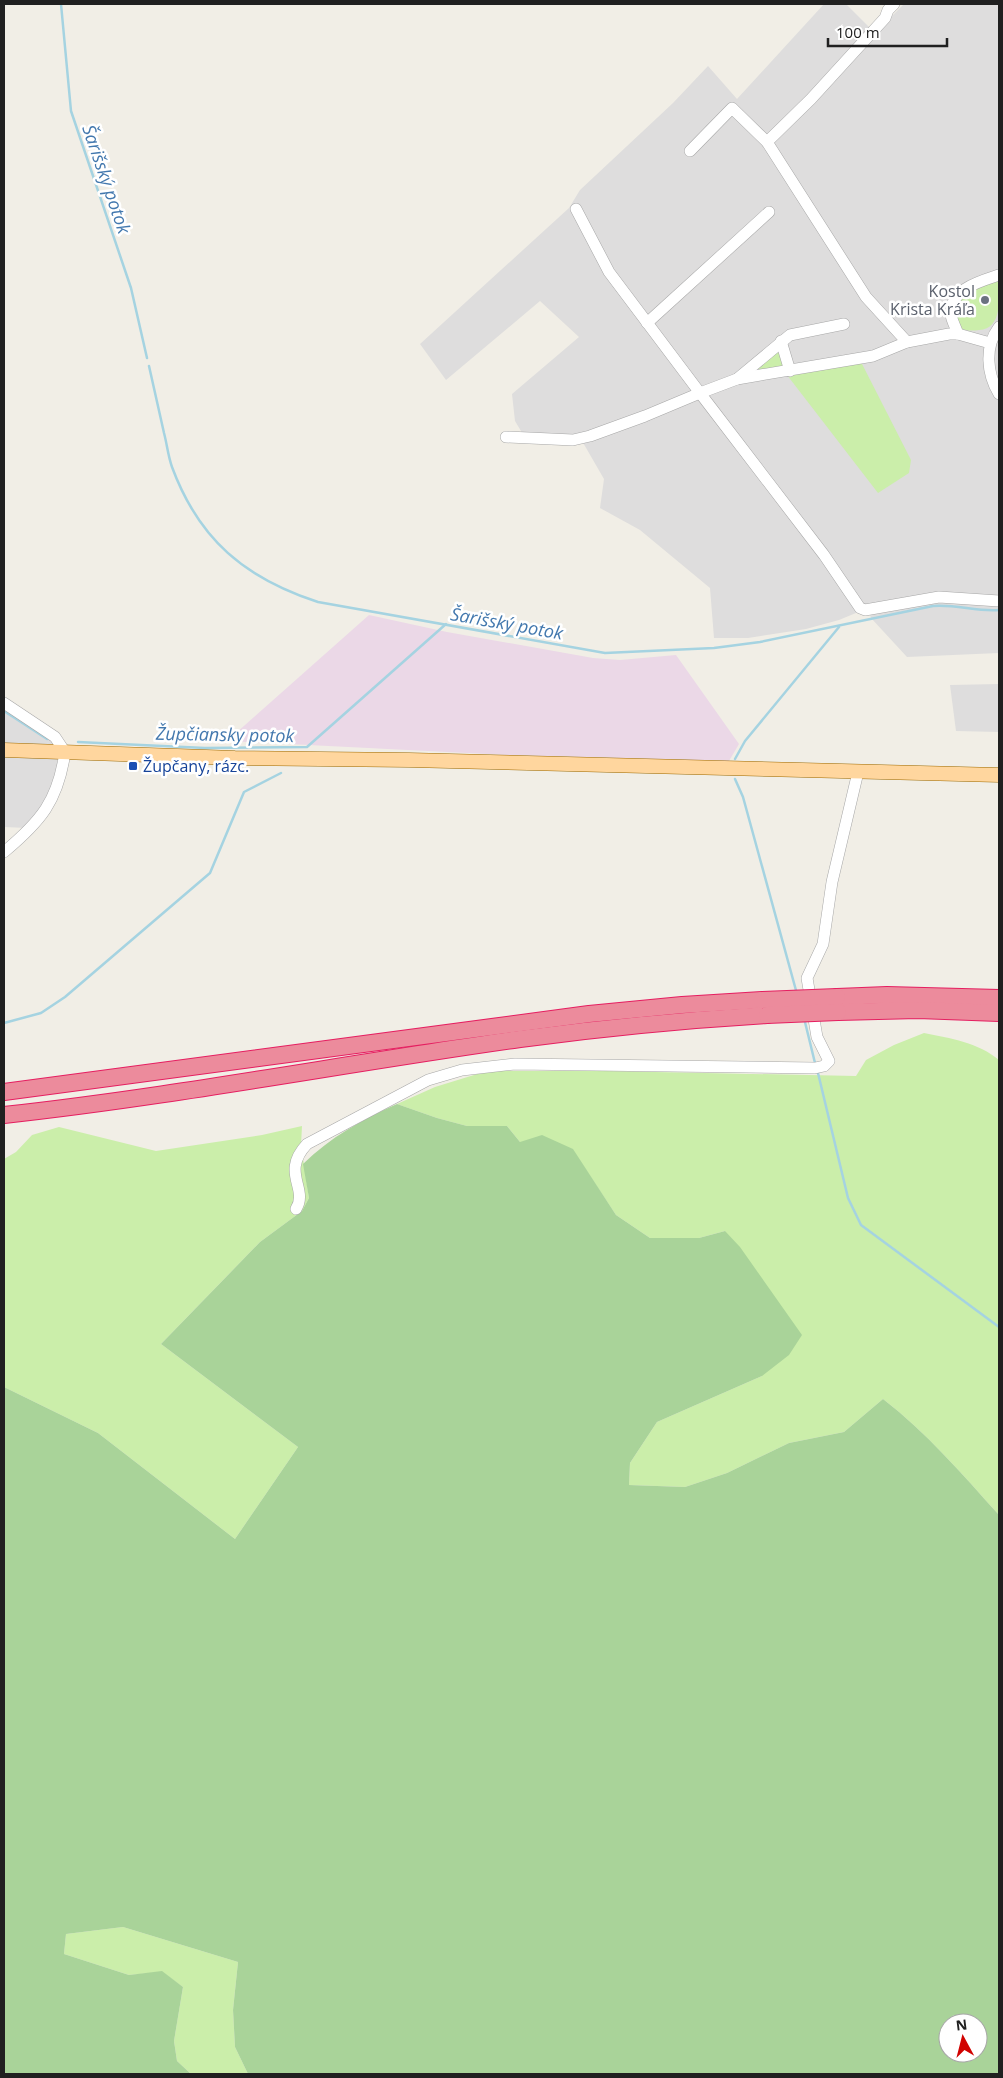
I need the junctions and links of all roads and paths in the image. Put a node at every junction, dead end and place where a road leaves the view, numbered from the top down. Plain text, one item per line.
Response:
1 (894, 4) edge
2 (767, 142) junction
3 (690, 151) dead end
4 (576, 209) dead end
5 (769, 212) dead end
6 (999, 275) edge
7 (647, 323) junction
8 (844, 324) dead end
9 (999, 327) edge
10 (958, 334) junction
11 (781, 341) junction
12 (907, 342) junction
13 (990, 342) junction
14 (790, 371) junction
15 (737, 379) junction
16 (700, 393) junction
17 (999, 394) edge
18 (506, 437) dead end
19 (999, 602) edge
20 (4, 703) edge
21 (4, 750) edge
22 (65, 752) junction
23 (858, 772) junction
24 (999, 775) edge
25 (4, 852) edge
26 (999, 998) edge
27 (838, 1005) junction
28 (764, 1007) junction
29 (999, 1013) edge
30 (4, 1092) edge
31 (4, 1115) edge
32 (296, 1209) dead end

1 - 2 street
2 - 3 street
2 - 12 street
4 - 7 street
5 - 7 street
6 - 10 street
7 - 16 street
8 - 11 street
9 - 13 street
10 - 12 street
10 - 13 street
11 - 14 street
11 - 15 street
12 - 14 street
13 - 17 street
14 - 15 street
15 - 16 street
16 - 18 street
16 - 19 street
20 - 22 street
21 - 22 main road
22 - 23 main road
22 - 25 street
23 - 24 main road
23 - 32 street
26 - 27 highway
27 - 28 highway, bridge
27 - 29 highway
28 - 30 highway
28 - 31 highway

